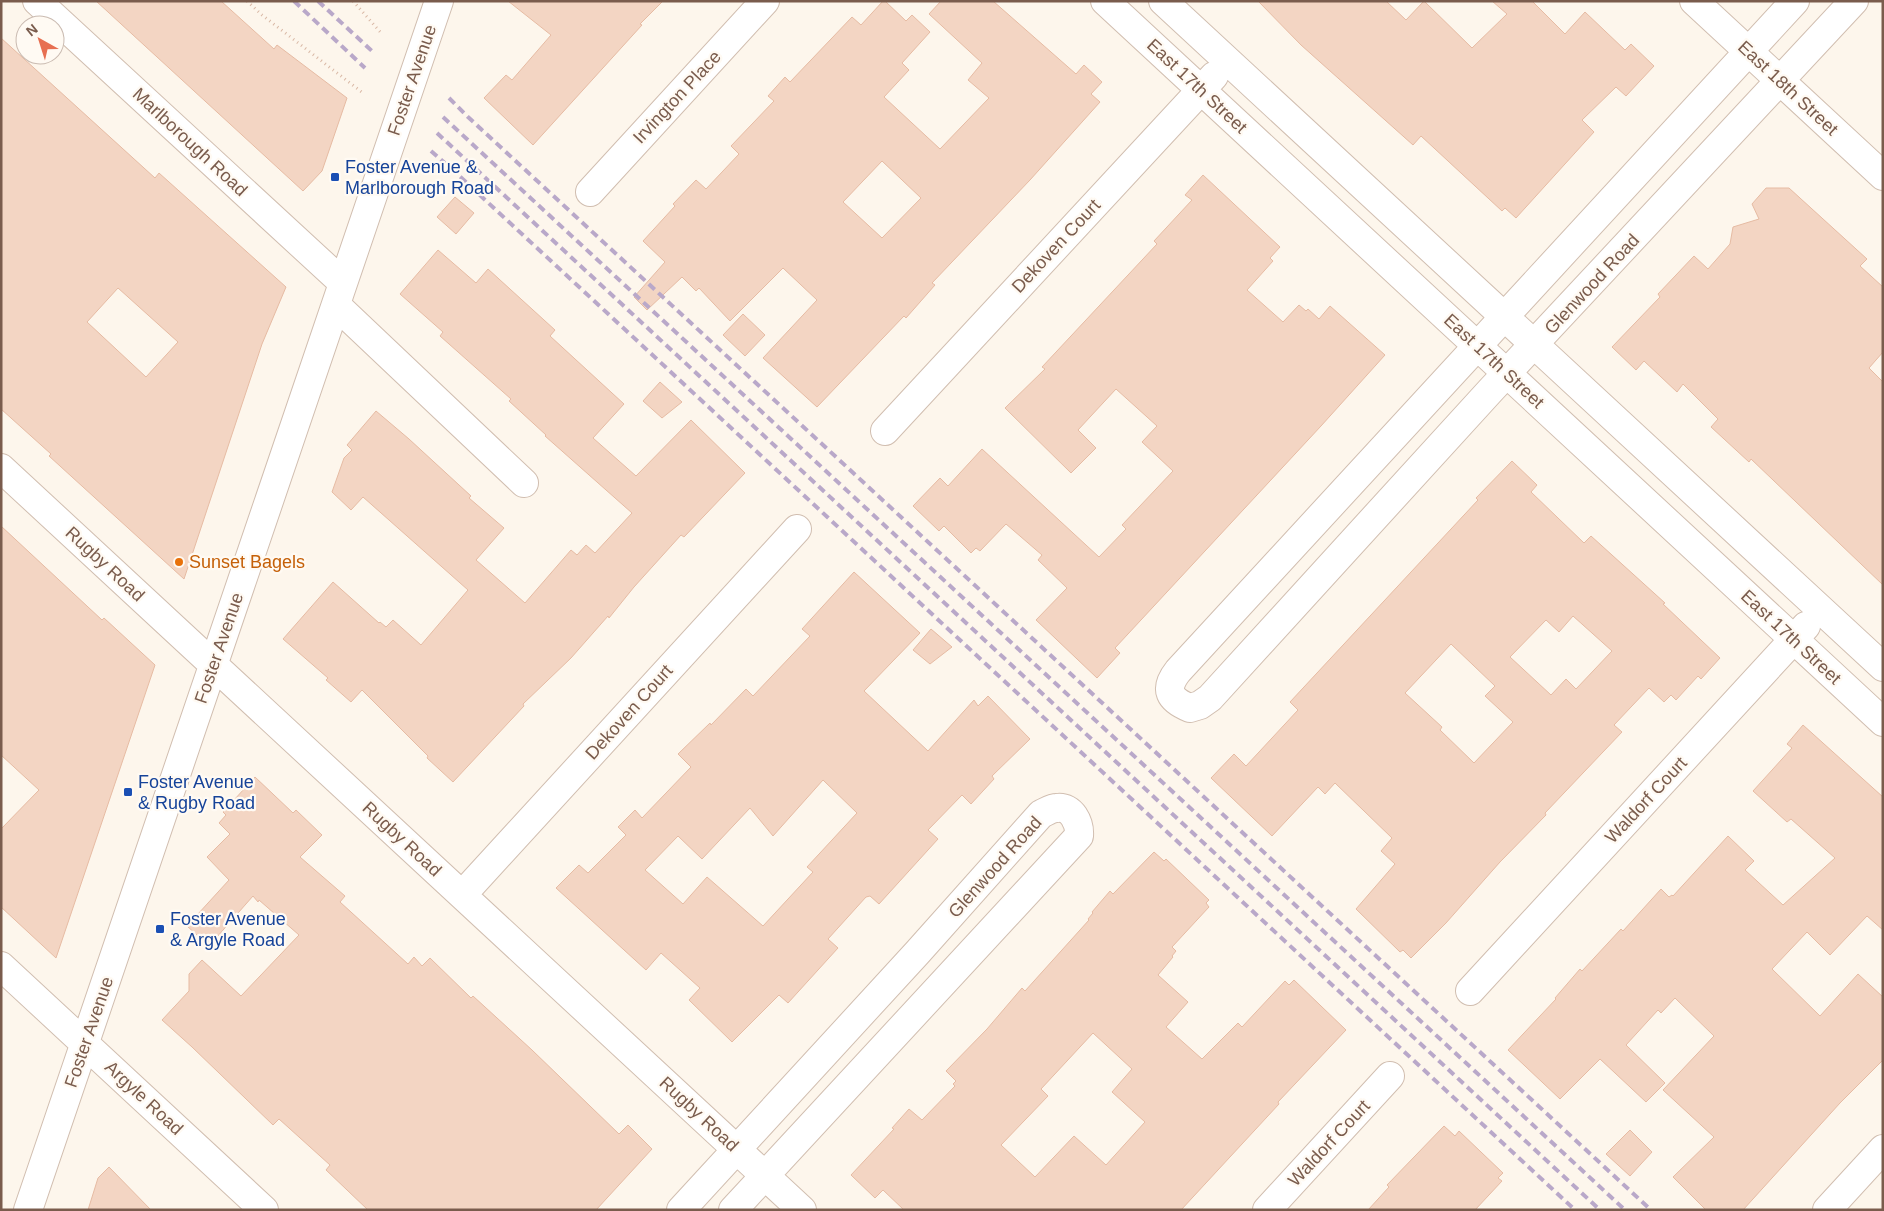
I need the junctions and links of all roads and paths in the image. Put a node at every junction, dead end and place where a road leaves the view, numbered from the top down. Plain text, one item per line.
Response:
1 (37, 1) edge
2 (247, 1) edge
3 (353, 1) edge
4 (439, 1) edge
5 (765, 1) edge
6 (1105, 1) edge
7 (1163, 1) edge
8 (1694, 1) edge
9 (1795, 1) edge
10 (1854, 1) edge
11 (382, 34) dead end
12 (1749, 52) junction
13 (1227, 61) junction
14 (1780, 81) junction
15 (1201, 90) junction
16 (363, 93) dead end
17 (1883, 176) edge
18 (590, 192) dead end
19 (340, 294) junction
20 (1504, 316) junction
21 (1535, 344) junction
22 (1476, 345) junction
23 (1507, 374) junction
24 (885, 431) dead end
25 (1, 468) edge
26 (524, 483) dead end
27 (796, 529) dead end
28 (1296, 542) junction
29 (1330, 568) junction
30 (1822, 610) junction
31 (1794, 639) junction
32 (214, 665) junction
33 (1883, 666) edge
34 (1883, 722) edge
35 (462, 895) junction
36 (917, 953) junction
37 (1, 966) edge
38 (945, 980) junction
39 (1470, 991) dead end
40 (85, 1043) junction
41 (1390, 1076) dead end
42 (737, 1149) junction
43 (1883, 1149) edge
44 (765, 1175) junction
45 (28, 1210) edge
46 (264, 1210) edge
47 (681, 1210) edge
48 (733, 1210) edge
49 (802, 1210) edge
50 (1267, 1210) edge
51 (1827, 1210) edge

1 - 19 street, Marlborough Road
2 - 16 path
3 - 11 path
4 - 19 street, Foster Avenue
5 - 18 street, Irvington Place
6 - 15 street, East 17th Street
7 - 13 street
8 - 12 street, East 18th Street
9 - 12 street, Glenwood Road
10 - 14 street, Glenwood Road
12 - 14 street, East 18th Street
12 - 20 street, Glenwood Road
13 - 15 street, Dekoven Court
13 - 20 street
14 - 17 street, East 18th Street
14 - 21 street, Glenwood Road
15 - 22 street, East 17th Street
15 - 24 street, Dekoven Court
19 - 26 street, Marlborough Road
19 - 32 street, Foster Avenue
20 - 21 street
20 - 22 street, Glenwood Road
21 - 23 street, Glenwood Road
21 - 30 street
22 - 23 street, East 17th Street
22 - 28 street, Glenwood Road
23 - 29 street, Glenwood Road
23 - 31 street, East 17th Street
25 - 32 street, Rugby Road
27 - 35 street, Dekoven Court
28 - 29 street
28 - 29 street, Glenwood Road
30 - 31 street, Waldorf Court
30 - 33 street
31 - 34 street, East 17th Street
31 - 39 street, Waldorf Court
32 - 35 street, Rugby Road
32 - 40 street, Foster Avenue
35 - 42 street, Rugby Road
36 - 38 street
36 - 38 street, Glenwood Road
36 - 42 street, Glenwood Road
37 - 40 street, Argyle Road
38 - 44 street, Glenwood Road
40 - 45 street, Foster Avenue
40 - 46 street, Argyle Road
41 - 50 street, Waldorf Court
42 - 44 street, Rugby Road
42 - 47 street, Glenwood Road
43 - 51 street
44 - 48 street, Glenwood Road
44 - 49 street, Rugby Road

